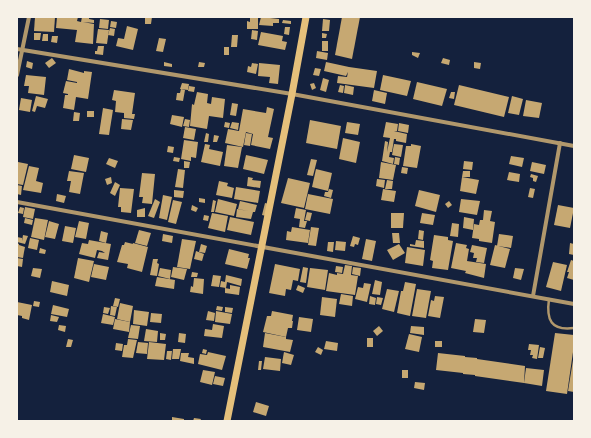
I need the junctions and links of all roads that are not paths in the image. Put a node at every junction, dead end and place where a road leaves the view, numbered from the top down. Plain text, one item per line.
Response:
1 (29, 17) edge
2 (306, 17) edge
3 (17, 49) edge
4 (22, 50) junction
5 (17, 75) edge
6 (292, 94) junction
7 (560, 143) junction
8 (574, 146) edge
9 (17, 202) edge
10 (262, 247) junction
11 (533, 296) junction
12 (549, 299) junction
13 (574, 304) edge
14 (574, 328) edge
15 (227, 421) edge

1 - 4 street
2 - 6 main road
3 - 4 street
4 - 5 street
4 - 6 street
6 - 7 street
6 - 10 main road
7 - 8 street
7 - 11 street
9 - 10 street
10 - 11 street
10 - 15 main road
11 - 12 street
12 - 13 street
12 - 14 lane

